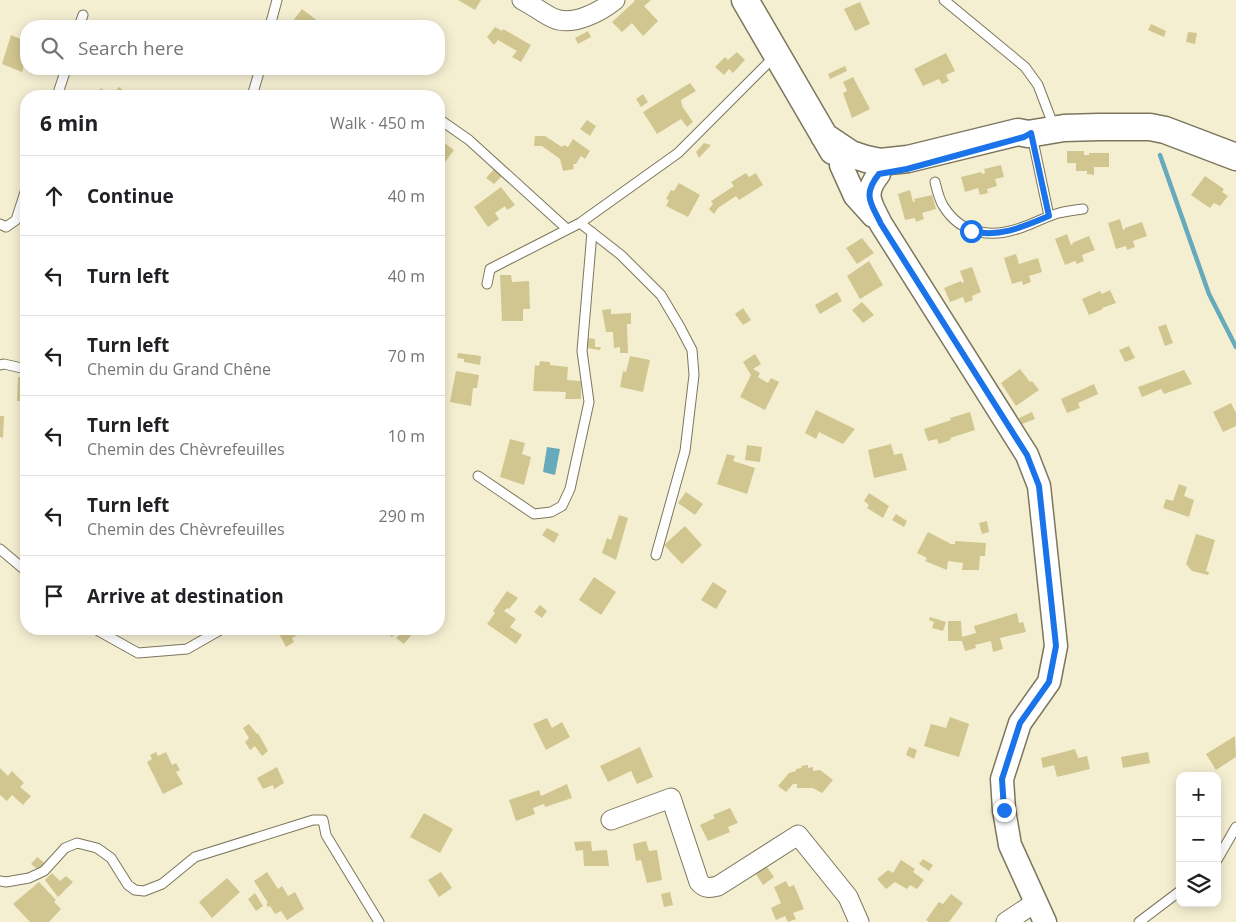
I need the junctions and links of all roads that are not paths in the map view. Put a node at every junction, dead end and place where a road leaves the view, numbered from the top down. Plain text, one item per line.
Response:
1 (277, 0) edge
2 (522, 0) edge
3 (615, 0) edge
4 (745, 0) edge
5 (944, 0) edge
6 (83, 15) dead end
7 (81, 20) edge
8 (272, 20) edge
9 (777, 54) junction
10 (64, 75) edge
11 (258, 75) edge
12 (59, 90) edge
13 (254, 90) edge
14 (445, 124) edge
15 (1038, 132) junction
16 (1236, 157) edge
17 (857, 166) junction
18 (935, 182) dead end
19 (20, 208) edge
20 (1083, 209) dead end
21 (1049, 216) junction
22 (580, 223) junction
23 (0, 224) edge
24 (881, 224) junction
25 (567, 230) junction
26 (592, 232) junction
27 (487, 284) dead end
28 (0, 365) edge
29 (20, 368) edge
30 (478, 476) dead end
31 (0, 549) edge
32 (656, 556) dead end
33 (20, 566) edge
34 (106, 635) edge
35 (212, 635) edge
36 (611, 820) dead end
37 (1236, 827) edge
38 (1221, 853) edge
39 (0, 881) edge
40 (1176, 894) edge
41 (1041, 912) edge
42 (379, 922) edge
43 (859, 922) edge
44 (1006, 922) edge
45 (1139, 922) edge

1 - 8 lane
2 - 3 street
4 - 9 main road
5 - 15 lane
6 - 7 lane
9 - 17 main road
9 - 22 lane
10 - 12 lane
11 - 13 lane
14 - 25 lane
15 - 16 main road
15 - 17 main road
15 - 17 main road
15 - 21 lane
17 - 24 street
17 - 24 street
18 - 21 lane
19 - 23 lane
20 - 21 lane
22 - 25 lane
22 - 26 lane
24 - 41 street
25 - 27 lane
26 - 30 lane
26 - 32 lane
28 - 29 lane
31 - 33 lane
34 - 35 lane
36 - 43 street
37 - 38 lane
39 - 42 lane
40 - 45 lane
41 - 44 street

